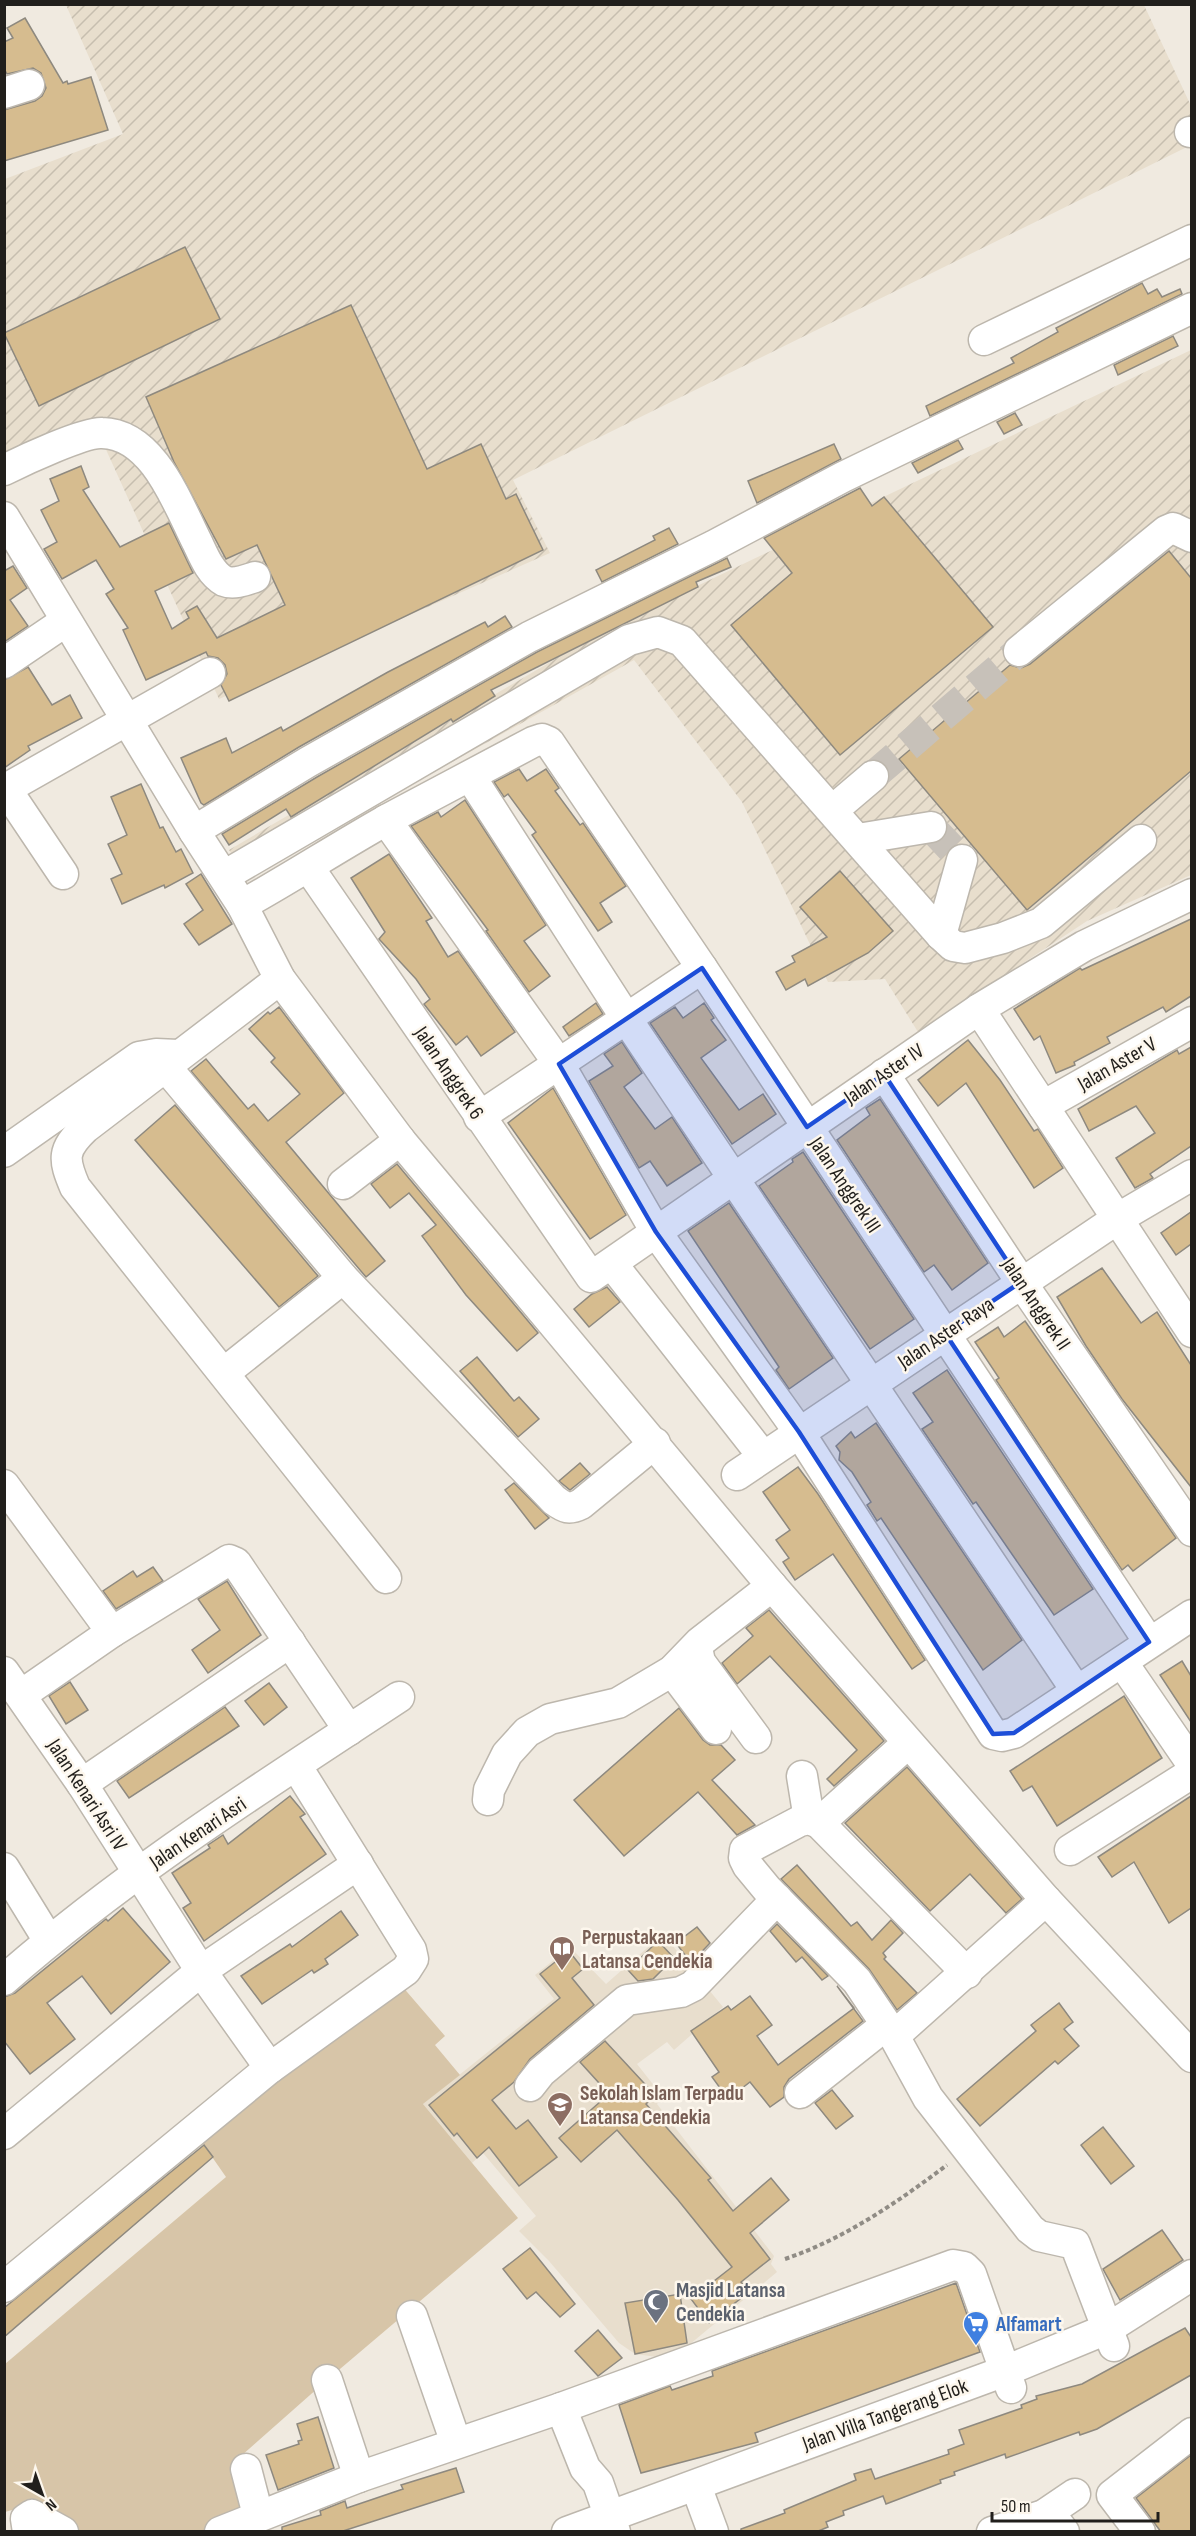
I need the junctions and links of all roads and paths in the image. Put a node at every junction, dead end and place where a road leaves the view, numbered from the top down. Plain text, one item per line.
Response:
1 (1191, 240) edge
2 (1191, 308) edge
3 (984, 340) dead end
4 (4, 470) edge
5 (8, 532) edge
6 (1191, 537) edge
7 (255, 577) dead end
8 (66, 621) junction
9 (1019, 651) tunnel mouth
10 (4, 663) edge
11 (210, 673) dead end
12 (128, 719) junction
13 (470, 776) junction
14 (873, 776) tunnel mouth
15 (5, 790) edge
16 (833, 810) junction
17 (386, 820) junction
18 (932, 827) dead end
19 (194, 831) junction
20 (858, 838) junction
21 (1141, 840) dead end
22 (962, 860) dead end
23 (309, 868) junction
24 (63, 874) dead end
25 (224, 876) junction
26 (1191, 894) edge
27 (242, 905) junction
28 (941, 936) junction
29 (702, 968) junction
30 (280, 979) junction
31 (980, 1009) junction
32 (626, 1018) junction
33 (1191, 1022) edge
34 (171, 1060) junction
35 (559, 1064) junction
36 (884, 1074) junction
37 (1043, 1106) junction
38 (479, 1117) junction
39 (807, 1127) junction
40 (400, 1140) junction
41 (4, 1152) edge
42 (1191, 1175) edge
43 (734, 1178) junction
44 (343, 1184) dead end
45 (1117, 1219) junction
46 (656, 1232) junction
47 (602, 1270) junction
48 (343, 1278) junction
49 (1021, 1282) junction
50 (1191, 1330) edge
51 (945, 1333) junction
52 (224, 1372) junction
53 (871, 1383) junction
54 (799, 1432) junction
55 (655, 1443) junction
56 (762, 1455) junction
57 (736, 1474) dead end
58 (4, 1485) edge
59 (1191, 1531) edge
60 (386, 1578) dead end
61 (772, 1586) junction
62 (1191, 1615) edge
63 (112, 1632) junction
64 (290, 1642) junction
65 (1149, 1642) junction
66 (697, 1648) junction
67 (1122, 1662) junction
68 (672, 1671) junction
69 (13, 1683) edge
70 (1076, 1690) junction
71 (399, 1697) dead end
72 (716, 1728) dead end
73 (350, 1730) junction
74 (756, 1738) dead end
75 (908, 1743) junction
76 (1191, 1764) edge
77 (297, 1767) junction
78 (1191, 1773) edge
79 (802, 1776) dead end
80 (82, 1785) junction
81 (488, 1800) dead end
82 (814, 1821) junction
83 (1070, 1850) dead end
84 (358, 1864) junction
85 (4, 1868) edge
86 (136, 1874) junction
87 (777, 1899) junction
88 (1046, 1900) junction
89 (49, 1941) junction
90 (201, 1971) junction
91 (967, 1973) junction
92 (4, 1980) edge
93 (890, 2030) junction
94 (1191, 2057) edge
95 (270, 2068) junction
96 (530, 2086) dead end
97 (800, 2093) dead end
98 (4, 2134) edge
99 (967, 2150) junction
100 (785, 2259) dead end
101 (1191, 2275) edge
102 (4, 2288) edge
103 (1191, 2296) edge
104 (412, 2316) dead end
105 (1110, 2338) junction
106 (1008, 2379) junction
107 (327, 2380) dead end
108 (561, 2408) junction
109 (1191, 2433) edge
110 (456, 2443) junction
111 (246, 2469) dead end
112 (358, 2478) junction
113 (1075, 2494) dead end
114 (690, 2504) edge
115 (258, 2515) junction
116 (1054, 2523) edge
117 (600, 2527) edge
118 (28, 2532) edge
119 (63, 2532) edge
120 (220, 2532) edge
121 (714, 2532) edge
122 (992, 2532) edge
123 (1140, 2532) edge

1 - 3 street
2 - 19 street
4 - 7 street
5 - 8 street
6 - 9 street
8 - 10 street
8 - 12 street
11 - 12 street
12 - 15 street
12 - 19 street
13 - 17 street
13 - 29 street, Jalan Anggrek III
13 - 32 street
14 - 16 street
15 - 24 street
16 - 20 street
16 - 25 street
17 - 23 street
17 - 35 street
18 - 20 street
19 - 25 street
20 - 28 street
21 - 28 street
22 - 28 street
23 - 27 street
23 - 38 street, Jalan Anggrek 6
25 - 27 street
26 - 31 street, Jalan Aster IV
27 - 30 street
29 - 32 street
29 - 39 street, Jalan Anggrek III
30 - 34 street
30 - 40 street
31 - 36 street, Jalan Aster IV
31 - 37 street
32 - 35 street
32 - 43 street
33 - 37 street, Jalan Aster V
34 - 41 street
34 - 48 street
34 - 52 street
35 - 38 street
35 - 46 street
36 - 39 street, Jalan Aster IV
36 - 49 street, Jalan Anggrek II
37 - 45 street
38 - 47 street, Jalan Anggrek 6
39 - 43 street, Jalan Aster IV
39 - 51 street, Jalan Anggrek III
40 - 44 street
40 - 55 street
42 - 45 street, Jalan Aster Raya
43 - 46 street, Jalan Aster IV
43 - 53 street
45 - 49 street, Jalan Aster Raya
45 - 50 street
46 - 47 street, Jalan Aster IV
46 - 54 street
47 - 56 street, Jalan Anggrek 6
48 - 52 street
48 - 55 street
49 - 51 street, Jalan Aster Raya
49 - 59 street, Jalan Anggrek II
51 - 53 street, Jalan Aster Raya
51 - 65 street, Jalan Anggrek III
52 - 60 street
53 - 54 street, Jalan Aster Raya
53 - 70 street
54 - 56 street, Jalan Aster Raya
54 - 70 street
55 - 61 street
56 - 57 street, Jalan Aster Raya
58 - 63 street
61 - 66 street
61 - 75 street
62 - 65 street
63 - 64 street
63 - 69 street
64 - 73 street
64 - 80 street
65 - 67 street
66 - 68 street
66 - 74 street
67 - 70 street
67 - 76 street
68 - 72 street
68 - 81 street
69 - 80 street, Jalan Kenari Asri IV
71 - 73 street, Jalan Kenari Asri
73 - 77 street, Jalan Kenari Asri
75 - 82 street
75 - 88 street
77 - 84 street
77 - 86 street, Jalan Kenari Asri
78 - 83 street
79 - 82 street
80 - 86 street, Jalan Kenari Asri IV
82 - 87 street
82 - 91 street
84 - 90 street
84 - 95 street
85 - 89 street
86 - 89 street, Jalan Kenari Asri
86 - 90 street, Jalan Kenari Asri IV
87 - 93 street
87 - 96 street
88 - 91 street
88 - 94 street
89 - 92 street, Jalan Kenari Asri
90 - 95 street, Jalan Kenari Asri IV
90 - 98 street
91 - 93 street
93 - 97 street
93 - 99 street
95 - 102 street
99 - 100 path
99 - 105 street
101 - 105 street, Jalan Villa Tangerang Elok
103 - 105 street, Jalan Villa Tangerang Elok
104 - 110 street
105 - 106 street, Jalan Villa Tangerang Elok
106 - 108 street
106 - 114 street, Jalan Villa Tangerang Elok
107 - 112 street
108 - 110 street
108 - 117 street
109 - 123 street
110 - 112 street
111 - 115 street
112 - 115 street
113 - 116 street
114 - 117 street, Jalan Villa Tangerang Elok
114 - 121 street
115 - 120 street
116 - 122 street
118 - 119 street

